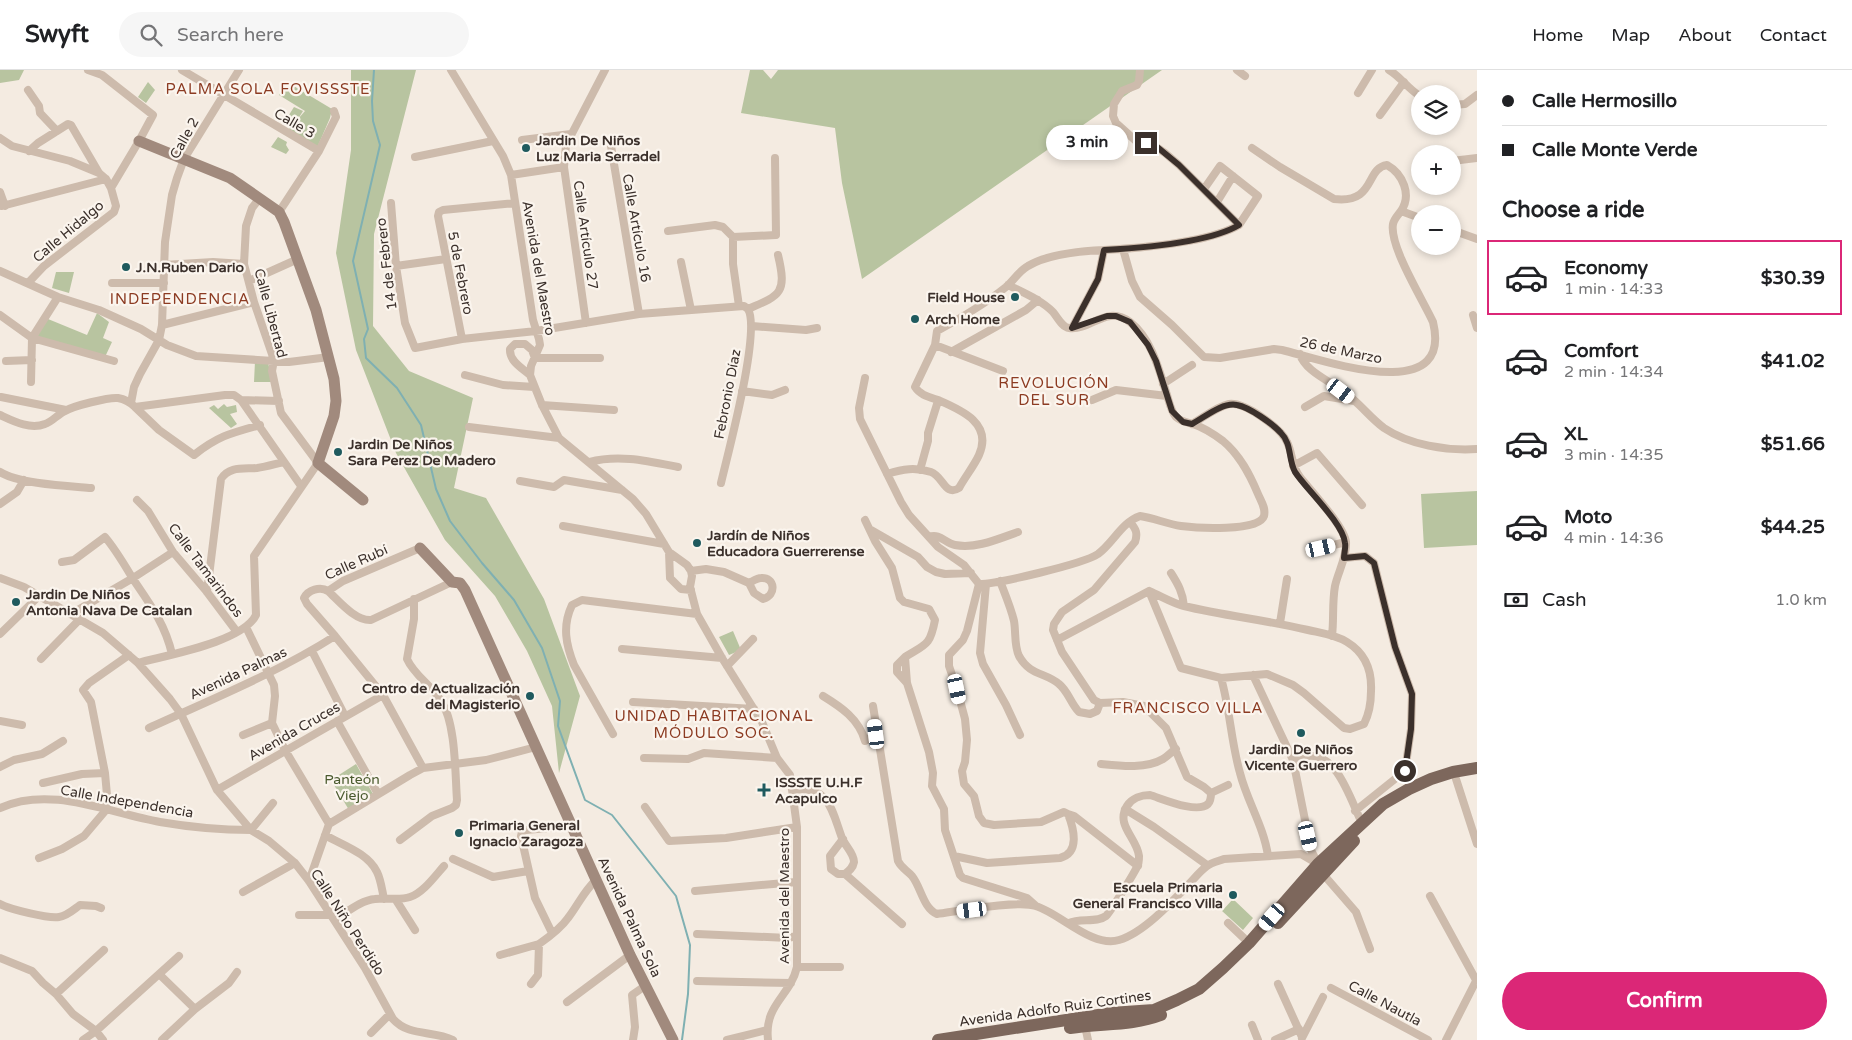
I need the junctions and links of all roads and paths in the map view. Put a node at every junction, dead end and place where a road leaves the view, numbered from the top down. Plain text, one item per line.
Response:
1 (88, 70) edge
2 (182, 70) edge
3 (239, 70) edge
4 (451, 70) edge
5 (605, 70) edge
6 (1140, 70) edge
7 (1236, 70) edge
8 (1372, 70) edge
9 (1389, 70) edge
10 (1406, 70) edge
11 (1245, 76) dead end
12 (1402, 80) junction
13 (1411, 89) edge
14 (28, 90) dead end
15 (1358, 93) dead end
16 (223, 95) junction
17 (1477, 95) edge
18 (1461, 104) edge
19 (334, 111) dead end
20 (1380, 115) dead end
21 (57, 131) junction
22 (571, 134) junction
23 (0, 138) edge
24 (522, 140) dead end
25 (139, 141) junction
26 (493, 141) junction
27 (611, 146) dead end
28 (1252, 148) dead end
29 (29, 151) junction
30 (319, 151) junction
31 (415, 157) dead end
32 (775, 158) dead end
33 (1477, 158) edge
34 (184, 159) junction
35 (1461, 160) edge
36 (564, 167) junction
37 (99, 173) junction
38 (511, 175) junction
39 (1233, 176) junction
40 (106, 179) junction
41 (111, 188) junction
42 (1204, 189) junction
43 (0, 192) edge
44 (259, 198) junction
45 (1217, 202) junction
46 (392, 203) dead end
47 (515, 203) junction
48 (2, 208) edge
49 (1401, 211) junction
50 (279, 212) junction
51 (1411, 215) edge
52 (1239, 225) junction
53 (668, 232) dead end
54 (1461, 233) edge
55 (732, 237) junction
56 (1477, 239) edge
57 (1123, 249) junction
58 (1104, 250) junction
59 (778, 256) dead end
60 (298, 259) junction
61 (446, 259) junction
62 (682, 262) dead end
63 (244, 264) junction
64 (164, 265) junction
65 (396, 266) junction
66 (0, 272) edge
67 (249, 281) junction
68 (28, 283) junction
69 (112, 283) dead end
70 (164, 283) junction
71 (1008, 285) junction
72 (58, 297) junction
73 (1038, 300) junction
74 (254, 302) junction
75 (739, 306) junction
76 (748, 309) junction
77 (691, 310) junction
78 (639, 314) junction
79 (0, 315) edge
80 (1473, 315) dead end
81 (586, 323) junction
82 (162, 325) junction
83 (752, 326) junction
84 (817, 328) dead end
85 (1072, 328) junction
86 (1477, 328) edge
87 (536, 331) junction
88 (32, 338) junction
89 (462, 339) junction
90 (159, 340) junction
91 (935, 345) junction
92 (951, 352) junction
93 (1300, 354) junction
94 (329, 357) junction
95 (536, 358) junction
96 (600, 358) dead end
97 (32, 360) junction
98 (274, 360) junction
99 (6, 361) dead end
100 (114, 361) dead end
101 (1192, 365) dead end
102 (1003, 370) dead end
103 (466, 375) dead end
104 (530, 375) junction
105 (865, 378) dead end
106 (31, 382) dead end
107 (1163, 384) junction
108 (534, 387) junction
109 (785, 390) dead end
110 (742, 391) junction
111 (1168, 396) junction
112 (1, 397) edge
113 (241, 400) junction
114 (1092, 400) dead end
115 (1354, 400) junction
116 (279, 401) junction
117 (938, 401) junction
118 (133, 405) junction
119 (542, 405) junction
120 (1305, 407) dead end
121 (66, 410) junction
122 (614, 410) dead end
123 (0, 415) edge
124 (1192, 424) junction
125 (260, 425) junction
126 (469, 427) dead end
127 (559, 438) junction
128 (1477, 449) edge
129 (320, 456) junction
130 (284, 462) junction
131 (589, 462) junction
132 (1293, 466) junction
133 (678, 467) dead end
134 (920, 470) junction
135 (0, 472) edge
136 (887, 474) junction
137 (24, 480) junction
138 (520, 481) dead end
139 (721, 483) dead end
140 (302, 486) junction
141 (91, 488) dead end
142 (623, 491) junction
143 (137, 500) dead end
144 (363, 500) dead end
145 (0, 504) edge
146 (1362, 504) dead end
147 (866, 520) dead end
148 (1130, 522) junction
149 (563, 526) dead end
150 (871, 530) junction
151 (1018, 532) dead end
152 (929, 537) junction
153 (1346, 542) junction
154 (664, 544) junction
155 (420, 548) joint
156 (1321, 548) dead end
157 (173, 552) junction
158 (669, 552) junction
159 (1344, 558) junction
160 (62, 562) dead end
161 (691, 571) junction
162 (971, 573) junction
163 (1170, 573) dead end
164 (0, 578) edge
165 (133, 578) junction
166 (1287, 579) dead end
167 (1000, 581) junction
168 (452, 582) junction
169 (749, 583) dead end
170 (983, 584) junction
171 (691, 590) junction
172 (328, 591) junction
173 (1149, 591) junction
174 (207, 592) junction
175 (39, 596) junction
176 (414, 599) junction
177 (1184, 606) junction
178 (71, 614) junction
179 (697, 614) junction
180 (80, 619) junction
181 (0, 621) edge
182 (1280, 623) junction
183 (10, 626) junction
184 (246, 627) junction
185 (237, 632) junction
186 (0, 634) edge
187 (335, 636) junction
188 (1332, 636) junction
189 (753, 639) dead end
190 (1057, 640) junction
191 (622, 649) dead end
192 (312, 651) junction
193 (172, 654) junction
194 (129, 655) junction
195 (722, 658) junction
196 (41, 659) dead end
197 (138, 664) junction
198 (727, 666) junction
199 (267, 673) junction
200 (1253, 674) junction
201 (1221, 678) junction
202 (384, 695) junction
203 (823, 696) dead end
204 (633, 702) dead end
205 (1100, 703) junction
206 (873, 706) dead end
207 (754, 709) junction
208 (180, 714) junction
209 (345, 716) junction
210 (0, 721) edge
211 (337, 721) junction
212 (272, 723) junction
213 (22, 725) dead end
214 (149, 728) dead end
215 (613, 734) dead end
216 (876, 734) junction
217 (244, 735) dead end
218 (1020, 735) dead end
219 (63, 742) dead end
220 (536, 747) junction
221 (1176, 749) junction
222 (285, 750) junction
223 (644, 758) dead end
224 (777, 758) junction
225 (1293, 760) junction
226 (455, 764) junction
227 (1101, 764) dead end
228 (0, 767) edge
229 (423, 768) junction
230 (1477, 768) edge
231 (105, 773) junction
232 (1477, 776) edge
233 (1456, 780) junction
234 (43, 783) dead end
235 (1228, 785) dead end
236 (217, 790) junction
237 (793, 790) junction
238 (1211, 793) junction
239 (378, 794) junction
240 (273, 803) dead end
241 (644, 807) dead end
242 (0, 808) edge
243 (1125, 809) junction
244 (106, 810) junction
245 (1355, 811) junction
246 (1068, 814) junction
247 (1362, 823) junction
248 (329, 824) junction
249 (572, 826) junction
250 (797, 827) junction
251 (251, 830) junction
252 (326, 835) junction
253 (843, 839) junction
254 (400, 840) dead end
255 (1349, 840) junction
256 (1477, 844) edge
257 (954, 856) junction
258 (1268, 856) junction
259 (39, 858) dead end
260 (453, 859) dead end
261 (294, 863) junction
262 (444, 866) dead end
263 (1138, 866) junction
264 (1207, 866) junction
265 (1320, 869) junction
266 (528, 872) junction
267 (845, 874) junction
268 (309, 880) junction
269 (596, 880) junction
270 (796, 882) junction
271 (695, 891) dead end
272 (243, 892) dead end
273 (1430, 896) dead end
274 (384, 899) junction
275 (396, 900) junction
276 (0, 905) edge
277 (1036, 906) junction
278 (101, 908) dead end
279 (299, 915) dead end
280 (333, 918) junction
281 (1069, 923) junction
282 (1228, 923) dead end
283 (902, 924) dead end
284 (415, 930) dead end
285 (552, 933) junction
286 (697, 934) dead end
287 (796, 936) junction
288 (539, 944) junction
289 (1249, 944) junction
290 (1370, 949) dead end
291 (104, 950) dead end
292 (500, 955) dead end
293 (630, 955) junction
294 (179, 956) dead end
295 (0, 958) edge
296 (797, 967) junction
297 (840, 968) dead end
298 (237, 972) dead end
299 (159, 974) junction
300 (1477, 979) edge
301 (697, 981) dead end
302 (791, 983) junction
303 (531, 984) dead end
304 (1278, 984) dead end
305 (645, 986) junction
306 (1331, 988) dead end
307 (56, 994) junction
308 (1323, 997) dead end
309 (567, 1002) dead end
310 (195, 1009) junction
311 (390, 1014) junction
312 (1252, 1025) dead end
313 (1085, 1026) junction
314 (767, 1030) junction
315 (96, 1031) junction
316 (371, 1033) dead end
317 (1301, 1035) edge
318 (671, 1036) edge
319 (946, 1039) edge
320 (83, 1040) edge
321 (103, 1040) edge
322 (162, 1040) edge
323 (453, 1040) edge
324 (634, 1040) edge
325 (727, 1040) edge
326 (768, 1040) edge
327 (991, 1040) edge
328 (1088, 1040) edge
329 (1258, 1040) edge
330 (1275, 1040) edge
331 (1428, 1040) edge
332 (1446, 1040) edge

1 - 25 street, Calle Hidalgo
2 - 16 street, Calle 3
3 - 16 street, Calle 2
4 - 26 street, Avenida del Maestro
5 - 22 street, Calle Artículo 27
6 - 42 street
7 - 11 street
8 - 15 street
9 - 12 street
10 - 12 street
12 - 13 street
12 - 20 street
14 - 21 street
16 - 30 street, Calle 3
16 - 34 street, Calle 2
17 - 18 street
19 - 30 street
21 - 29 street
21 - 37 street
22 - 24 street
22 - 36 street, Calle Artículo 27
23 - 29 street
25 - 34 street
25 - 41 street, Calle Hidalgo
26 - 31 street
26 - 38 street, Avenida del Maestro
27 - 78 street, Calle Artículo 16
28 - 49 street, 26 de Marzo
29 - 37 street
30 - 50 street
32 - 55 street
33 - 35 street
34 - 44 street
34 - 64 street, Calle 2
36 - 38 street
36 - 81 street, Calle Artículo 27
37 - 40 street
38 - 47 street, Avenida del Maestro
39 - 42 street
39 - 45 street
39 - 52 street
40 - 41 street
40 - 48 street
41 - 68 street, Calle Hidalgo
42 - 45 street
43 - 48 street
44 - 50 street
44 - 63 street, Calle Libertad
45 - 52 street
46 - 65 street, 14 de Febrero
47 - 61 street, 5 de Febrero
47 - 87 street, Avenida del Maestro
49 - 51 street
49 - 93 street, 26 de Marzo
50 - 60 street
52 - 57 street
53 - 55 street
54 - 56 street
55 - 75 street
57 - 58 street
57 - 93 street, 26 de Marzo
58 - 71 street
58 - 85 street
59 - 76 street
60 - 67 street
60 - 94 street
61 - 65 street
61 - 89 street, 5 de Febrero
62 - 77 street
63 - 64 street
63 - 67 street, Calle Libertad
64 - 70 street, Calle 2
65 - 89 street, 14 de Febrero
66 - 68 street
67 - 74 street, Calle Libertad
68 - 72 street
69 - 70 street
70 - 82 street, Calle 2
71 - 73 street
71 - 91 street
72 - 88 street
72 - 90 street
73 - 85 street
73 - 92 street
74 - 82 street
74 - 98 street, Calle Libertad
75 - 76 street
75 - 77 street
76 - 83 street, Febronio Díaz
77 - 78 street
78 - 81 street
79 - 88 street
80 - 86 street
81 - 87 street
82 - 90 street, Calle 2
83 - 84 street
83 - 110 street, Febronio Díaz
85 - 107 street
87 - 89 street
87 - 95 street, Avenida del Maestro
88 - 97 street
88 - 100 street
90 - 98 street
90 - 118 street
91 - 92 street
91 - 117 street
92 - 102 street
93 - 115 street
94 - 98 street
94 - 129 street
95 - 96 street
95 - 104 street, Avenida del Maestro
95 - 104 street
97 - 99 street
97 - 106 street
98 - 116 street, Calle Libertad
101 - 107 street
103 - 108 street
104 - 108 street
105 - 136 street
107 - 111 street
108 - 119 street
109 - 110 street
110 - 139 street, Febronio Díaz
111 - 114 street
111 - 124 street
112 - 121 street
113 - 116 street
113 - 118 street
113 - 125 street
115 - 120 street
115 - 128 street
116 - 129 street, Calle Libertad
117 - 134 street
117 - 134 street
118 - 121 street
118 - 125 street
119 - 122 street
119 - 127 street
121 - 123 street
124 - 132 street
124 - 148 street
125 - 130 street
126 - 127 street
127 - 131 street
129 - 140 street
129 - 144 street
130 - 140 street
130 - 174 street
131 - 133 street
131 - 142 street
132 - 146 street
132 - 153 street
134 - 136 street
135 - 137 street
136 - 152 street
137 - 141 street
137 - 145 street
138 - 142 street
140 - 184 street
142 - 154 street
143 - 157 street, Calle Tamarindos
147 - 150 street
148 - 167 street
148 - 190 street
149 - 154 street
150 - 162 street
150 - 257 street
151 - 152 street
152 - 162 street
153 - 156 street
153 - 159 street
154 - 158 street
155 - 168 street, Avenida Palma Sola
155 - 172 street, Calle Rubí
157 - 165 street
157 - 174 street, Calle Tamarindos
158 - 161 street
158 - 171 street
159 - 188 street
159 - 245 street
160 - 165 street
161 - 169 street
161 - 171 street, Avenida del Maestro
162 - 170 street
163 - 177 street
164 - 175 street, Calle Niño Perdido
165 - 178 street
165 - 193 street
166 - 182 street
167 - 170 street
167 - 205 street
168 - 176 street
168 - 220 street, Avenida Palma Sola
170 - 218 street
170 - 246 street
171 - 179 street, Avenida del Maestro
172 - 176 street
172 - 187 street, Calle Rubí
173 - 177 street
173 - 190 street
173 - 201 street
174 - 185 street, Calle Tamarindos
175 - 178 street, Calle Niño Perdido
175 - 183 street
176 - 226 street
177 - 182 street
178 - 180 street, Calle Niño Perdido
179 - 195 street, Avenida del Maestro
179 - 215 street
180 - 194 street, Calle Niño Perdido
180 - 196 street
181 - 183 street
182 - 188 street
183 - 186 street
184 - 185 street
184 - 199 street
185 - 193 street
187 - 192 street, Avenida Palmas
187 - 202 street
188 - 200 street
189 - 198 street
190 - 205 street
191 - 195 street
192 - 199 street, Avenida Palmas
192 - 209 street
193 - 197 street
194 - 197 street, Calle Niño Perdido
194 - 231 street
195 - 198 street, Avenida del Maestro
197 - 208 street, Calle Niño Perdido
198 - 207 street, Avenida del Maestro
199 - 208 street, Avenida Palmas
199 - 212 street
200 - 201 street
200 - 225 street
201 - 258 street
202 - 209 street, Avenida Cruces
202 - 229 street
203 - 216 street
204 - 207 street
205 - 221 street
206 - 216 street
207 - 224 street, Avenida del Maestro
208 - 214 street, Avenida Palmas
208 - 236 street, Calle Niño Perdido
209 - 211 street, Avenida Cruces
210 - 213 street
211 - 222 street, Avenida Cruces
211 - 239 street
212 - 217 street
212 - 222 street
216 - 277 street
219 - 228 street
220 - 226 street
220 - 249 street, Avenida Palma Sola
221 - 227 street
221 - 238 street
222 - 236 street, Avenida Cruces
222 - 248 street
223 - 224 street
224 - 237 street, Avenida del Maestro
225 - 245 street
225 - 265 street
226 - 229 street
226 - 254 street
229 - 239 street
230 - 247 main road, Avenida Adolfo Ruiz Cortines
231 - 234 street
231 - 244 street
232 - 233 main road, Avenida Adolfo Ruiz Cortines
233 - 255 main road, Avenida Adolfo Ruiz Cortines
233 - 256 street
235 - 238 street
236 - 251 street, Calle Niño Perdido
237 - 250 street, Avenida del Maestro
237 - 253 street
238 - 243 street
239 - 248 street
240 - 251 street
241 - 250 street
242 - 244 street, Calle Independencia
243 - 263 street
243 - 264 street
244 - 251 street, Calle Independencia
244 - 259 street
245 - 247 street
246 - 257 street
246 - 263 street
247 - 255 main road, Avenida Adolfo Ruiz Cortines
248 - 252 street
249 - 266 street
249 - 269 street, Avenida Palma Sola
250 - 270 street, Avenida del Maestro
251 - 261 street, Calle Niño Perdido
252 - 268 street
252 - 274 street
253 - 267 street
253 - 267 street
255 - 265 main road, Avenida Adolfo Ruiz Cortines
257 - 277 street
258 - 264 street
258 - 265 street
260 - 266 street
261 - 268 street, Calle Niño Perdido
261 - 272 street
262 - 275 street
263 - 281 street
264 - 281 street
265 - 289 main road, Avenida Adolfo Ruiz Cortines
265 - 290 street
265 - 313 main road, Avenida Adolfo Ruiz Cortines
266 - 285 street
267 - 283 street
268 - 280 street, Calle Niño Perdido
269 - 285 street
269 - 293 street, Avenida Palma Sola
270 - 271 street
270 - 287 street, Avenida del Maestro
273 - 300 street
274 - 275 street
274 - 280 street
275 - 284 street
276 - 278 street
277 - 281 street
279 - 280 street
280 - 311 street, Calle Niño Perdido
282 - 289 street
285 - 288 street
286 - 287 street
287 - 296 street, Avenida del Maestro
288 - 292 street
288 - 303 street
289 - 319 main road, Avenida Adolfo Ruiz Cortines
291 - 307 street
293 - 305 street, Avenida Palma Sola
293 - 309 street
294 - 299 street
295 - 307 street
296 - 297 street
296 - 302 street, Avenida del Maestro
298 - 310 street
299 - 310 street
299 - 315 street
300 - 332 street
301 - 302 street
302 - 314 street, Avenida del Maestro
304 - 317 street
305 - 318 street, Avenida Palma Sola
305 - 324 street
306 - 331 street, Calle Nautla
307 - 315 street
308 - 317 street
310 - 322 street
311 - 316 street
311 - 323 street, Calle Niño Perdido
312 - 329 street
313 - 327 main road, Avenida Adolfo Ruiz Cortines
313 - 328 street
314 - 325 street
314 - 326 street, Avenida del Maestro
315 - 320 street
315 - 321 street
317 - 330 street

